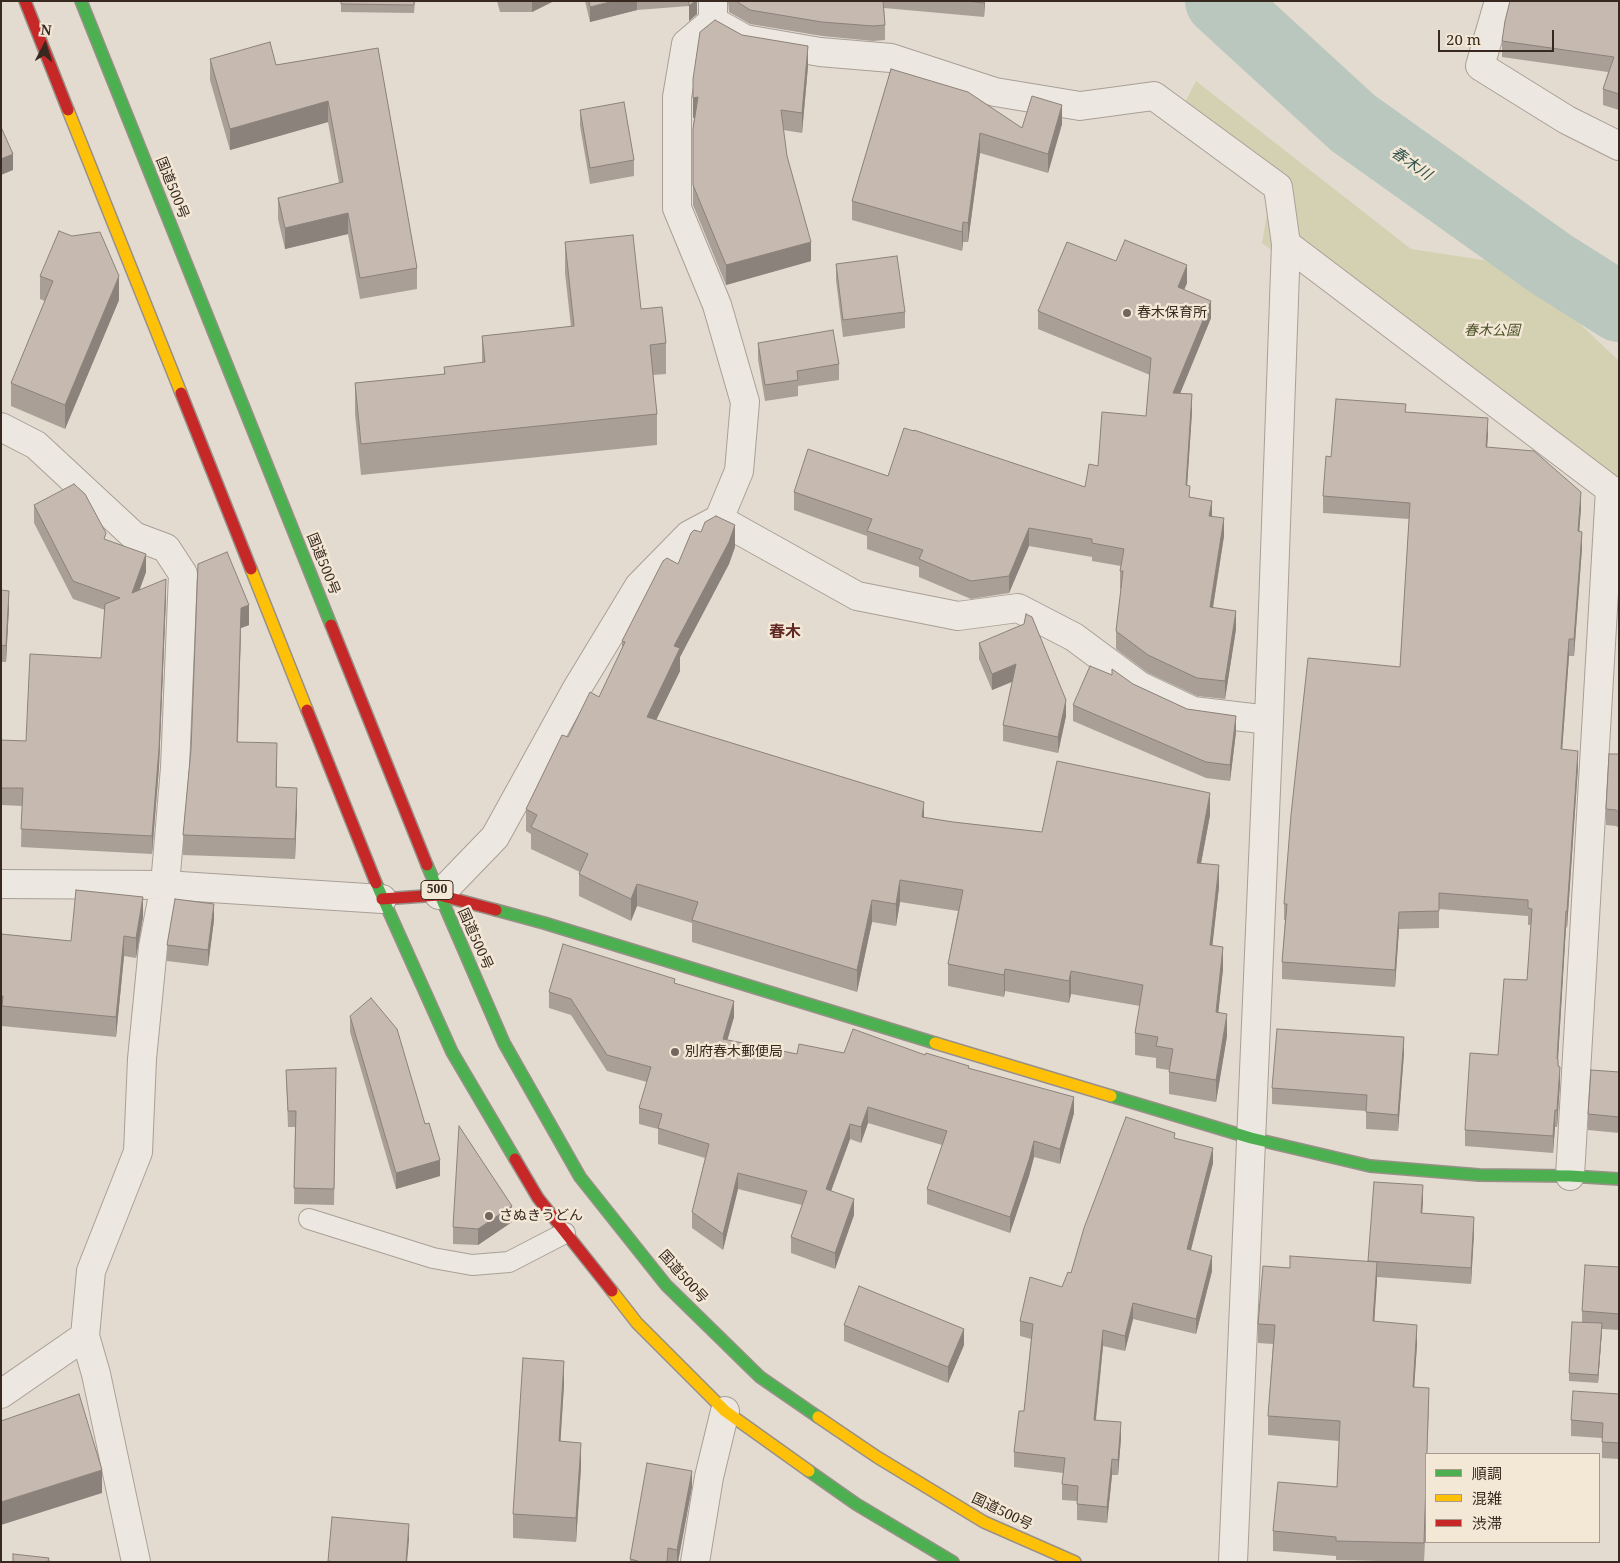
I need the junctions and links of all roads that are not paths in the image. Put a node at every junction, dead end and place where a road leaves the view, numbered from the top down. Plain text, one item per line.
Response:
1 (25, 1) edge
2 (81, 1) edge
3 (1499, 1) edge
4 (713, 11) edge
5 (1619, 146) edge
6 (1286, 244) junction
7 (1, 427) edge
8 (1614, 493) edge
9 (720, 518) junction
10 (1269, 720) junction
11 (1, 884) edge
12 (165, 886) junction
13 (439, 895) junction
14 (382, 899) junction
15 (1251, 1138) junction
16 (1570, 1176) junction
17 (1619, 1179) edge
18 (309, 1219) dead end
19 (565, 1233) junction
20 (85, 1336) junction
21 (1, 1394) edge
22 (725, 1410) junction
23 (136, 1562) edge
24 (695, 1562) edge
25 (953, 1562) edge
26 (1075, 1562) edge
27 (1233, 1562) edge

1 - 14 main road
2 - 13 main road, 国道500号 / 500
3 - 5 street
4 - 6 street
4 - 9 street
6 - 8 street
6 - 10 street
7 - 12 street
8 - 16 street
9 - 10 street
9 - 13 street
10 - 15 street
11 - 12 street
12 - 14 street
12 - 20 street
13 - 14 main road
13 - 15 main road
13 - 26 main road, 国道500号 / 500
14 - 19 main road
15 - 16 main road
15 - 27 street
16 - 17 main road
18 - 19 lane
19 - 22 main road
20 - 21 street
20 - 23 street
22 - 24 street
22 - 25 main road

